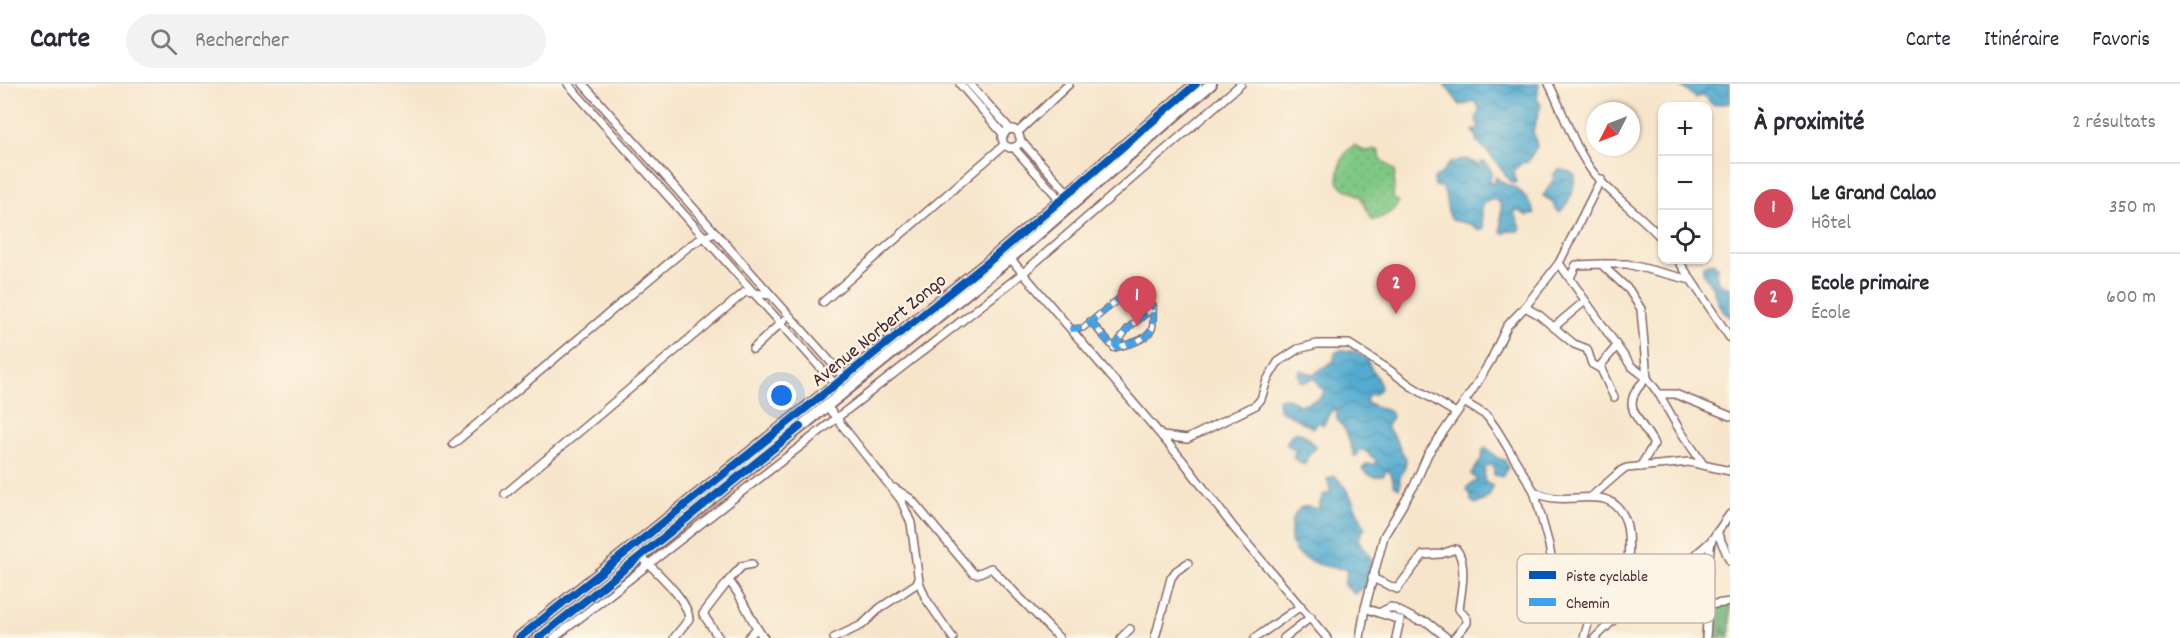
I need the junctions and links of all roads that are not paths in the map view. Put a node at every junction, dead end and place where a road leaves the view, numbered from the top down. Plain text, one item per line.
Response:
1 (568, 84) edge
2 (583, 84) edge
3 (960, 84) edge
4 (970, 84) edge
5 (1069, 84) edge
6 (1196, 84) edge
7 (1211, 84) edge
8 (1241, 84) edge
9 (1548, 84) edge
10 (1014, 130) junction
11 (1003, 134) junction
12 (1020, 141) junction
13 (1004, 145) junction
14 (1014, 148) junction
15 (1601, 179) junction
16 (1069, 201) junction
17 (716, 233) junction
18 (1658, 235) edge
19 (704, 237) junction
20 (1010, 258) junction
21 (1559, 264) junction
22 (1601, 264) junction
23 (1681, 264) edge
24 (1023, 273) junction
25 (1570, 278) junction
26 (1691, 280) junction
27 (753, 292) junction
28 (771, 295) junction
29 (1586, 301) junction
30 (823, 302) dead end
31 (1153, 305) junction
32 (1525, 307) junction
33 (789, 315) junction
34 (1090, 321) junction
35 (781, 323) junction
36 (1554, 327) junction
37 (1070, 329) junction
38 (1730, 338) edge
39 (1616, 346) junction
40 (1114, 348) junction
41 (753, 349) dead end
42 (1601, 369) junction
43 (1647, 378) junction
44 (843, 385) junction
45 (1659, 394) junction
46 (1614, 397) dead end
47 (1464, 402) junction
48 (826, 405) junction
49 (1456, 412) junction
50 (1730, 416) edge
51 (836, 417) junction
52 (1162, 436) junction
53 (453, 444) dead end
54 (1703, 464) junction
55 (1640, 467) junction
56 (1730, 471) edge
57 (893, 487) junction
58 (1534, 491) junction
59 (505, 494) dead end
60 (1591, 497) junction
61 (1730, 514) edge
62 (1717, 532) junction
63 (1711, 541) junction
64 (1551, 554) edge
65 (1630, 554) edge
66 (1696, 554) edge
67 (1710, 554) edge
68 (641, 556) junction
69 (1730, 561) edge
70 (1188, 562) dead end
71 (752, 564) dead end
72 (650, 565) junction
73 (1372, 578) junction
74 (729, 581) junction
75 (919, 582) junction
76 (1730, 602) edge
77 (1715, 604) edge
78 (1302, 606) junction
79 (1365, 608) junction
80 (1379, 613) junction
81 (1311, 617) junction
82 (1588, 623) edge
83 (1611, 623) edge
84 (1707, 623) edge
85 (756, 629) junction
86 (1130, 629) dead end
87 (519, 638) edge
88 (539, 638) edge
89 (554, 638) edge
90 (674, 638) edge
91 (719, 638) edge
92 (748, 638) edge
93 (764, 638) edge
94 (834, 638) edge
95 (953, 638) edge
96 (1059, 638) edge
97 (1122, 638) edge
98 (1155, 638) edge
99 (1255, 638) edge
100 (1284, 638) edge
101 (1327, 638) edge
102 (1360, 638) edge
103 (1396, 638) edge
104 (1447, 638) edge
105 (1454, 638) edge
106 (1584, 638) edge
107 (1595, 638) edge
108 (1706, 638) edge

1 - 19 street
2 - 17 street
3 - 11 street
4 - 10 street
5 - 10 street
6 - 16 main road, Avenue Norbert Zongo
7 - 16 main road, Avenue Norbert Zongo
8 - 24 street
9 - 15 street
10 - 11 street
10 - 12 street
11 - 13 street
12 - 14 street
12 - 16 street
13 - 14 street
13 - 30 street
14 - 16 street
15 - 18 street
15 - 21 street
16 - 20 main road, Avenue Norbert Zongo
16 - 44 main road, Avenue Norbert Zongo
17 - 19 street
17 - 28 street
19 - 27 street
19 - 53 street
20 - 24 street
20 - 44 main road, Avenue Norbert Zongo
21 - 25 street
21 - 32 street
22 - 25 street
22 - 26 street
22 - 43 street
23 - 26 street
24 - 37 street
24 - 51 street
25 - 29 street
26 - 38 street
27 - 28 street
27 - 35 street
27 - 59 street
28 - 33 street
29 - 36 street
29 - 39 street
31 - 34 street
31 - 40 street
31 - 40 street
32 - 36 street
32 - 47 street
33 - 35 street
33 - 44 street
34 - 37 street
34 - 40 street
35 - 41 street
35 - 44 street
36 - 42 street
37 - 52 street
39 - 42 street
39 - 43 street
42 - 46 street
43 - 45 street
43 - 55 street
44 - 48 main road, Avenue Norbert Zongo
44 - 87 main road, Avenue Norbert Zongo
45 - 50 street
45 - 54 street
47 - 49 street
47 - 58 street
48 - 51 street
48 - 68 main road, Avenue Norbert Zongo
49 - 52 street
49 - 73 street
51 - 57 street
51 - 72 street
52 - 78 street
54 - 55 street
54 - 56 street
55 - 60 street
57 - 75 street
57 - 96 street
58 - 60 street
58 - 64 street
60 - 65 street
61 - 62 street
62 - 63 street
62 - 69 street
63 - 66 street
63 - 67 street
68 - 72 street
68 - 88 main road, Avenue Norbert Zongo
70 - 98 street
71 - 74 street
72 - 89 street
72 - 90 street
73 - 79 street
73 - 105 street
74 - 85 street
74 - 91 street
75 - 94 street
75 - 95 street
76 - 77 street
78 - 81 street
78 - 99 street
79 - 80 street
79 - 102 street
80 - 103 street
80 - 104 street
81 - 100 street
81 - 101 street
82 - 106 street
83 - 107 street
84 - 108 street
85 - 92 street
85 - 93 street
86 - 97 street

